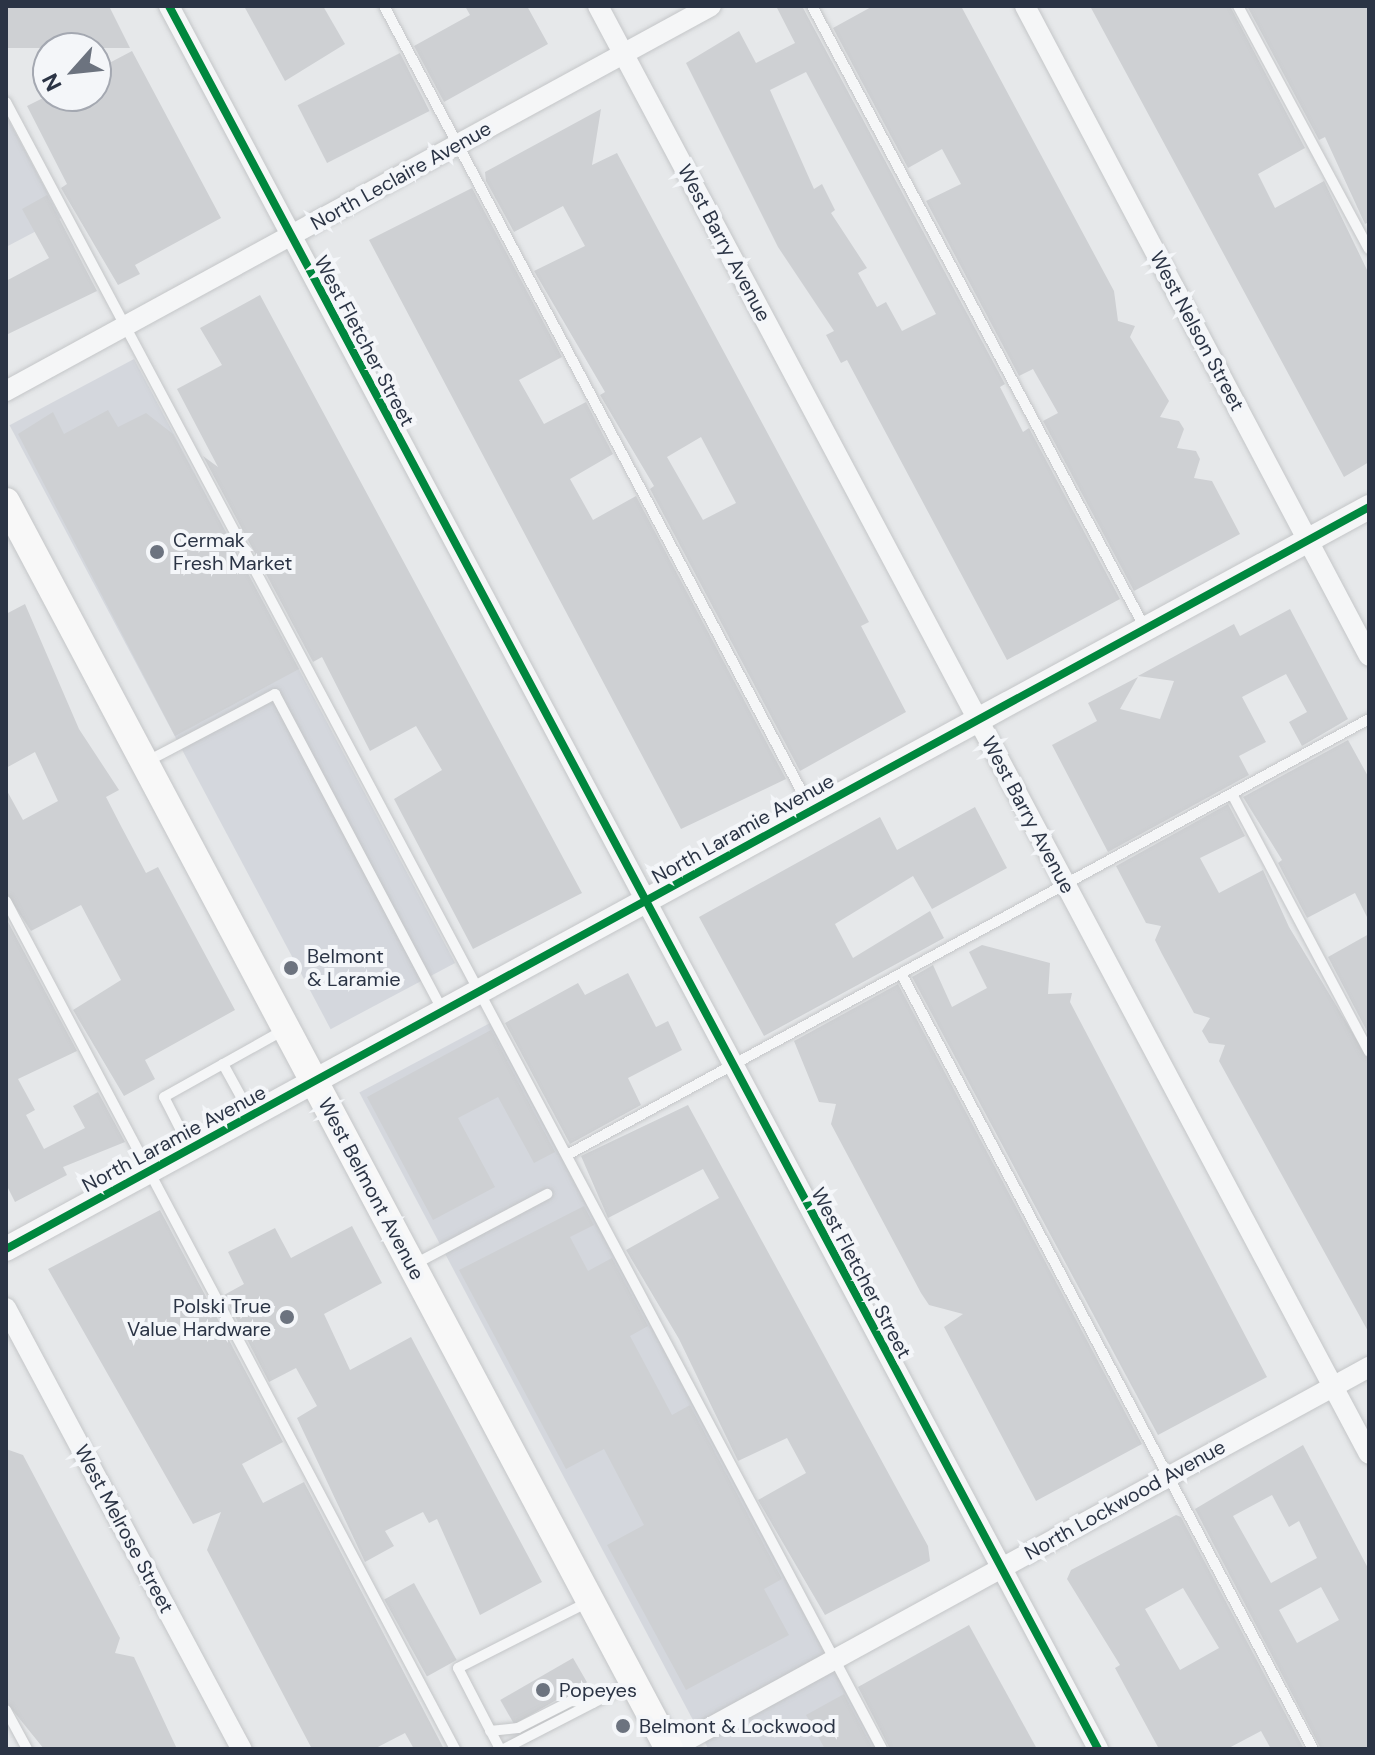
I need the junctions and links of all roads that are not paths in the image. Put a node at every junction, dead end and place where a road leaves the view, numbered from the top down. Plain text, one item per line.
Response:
1 (169, 6) edge
2 (384, 6) edge
3 (598, 6) edge
4 (711, 6) edge
5 (812, 6) edge
6 (1025, 6) edge
7 (1238, 6) edge
8 (623, 54) junction
9 (6, 102) edge
10 (457, 145) junction
11 (291, 236) junction
12 (1369, 249) edge
13 (126, 326) junction
14 (6, 391) edge
15 (6, 502) edge
16 (1369, 507) edge
17 (1308, 540) junction
18 (1145, 628) junction
19 (1369, 656) edge
20 (1369, 719) edge
21 (978, 720) junction
22 (144, 763) junction
23 (1232, 794) junction
24 (812, 810) junction
25 (1066, 886) junction
26 (6, 901) edge
27 (643, 902) junction
28 (902, 975) junction
29 (480, 991) junction
30 (443, 1011) junction
31 (286, 1030) junction
32 (1369, 1052) edge
33 (223, 1064) junction
34 (732, 1067) junction
35 (314, 1082) junction
36 (251, 1116) junction
37 (191, 1149) junction
38 (567, 1155) junction
39 (149, 1171) junction
40 (547, 1194) dead end
41 (6, 1249) edge
42 (411, 1266) junction
43 (6, 1308) edge
44 (1369, 1367) edge
45 (1333, 1386) junction
46 (1369, 1454) edge
47 (1167, 1477) junction
48 (1002, 1567) junction
49 (590, 1601) junction
50 (834, 1659) junction
51 (633, 1682) junction
52 (594, 1703) junction
53 (6, 1710) edge
54 (490, 1731) junction
55 (27, 1749) edge
56 (241, 1749) edge
57 (455, 1749) edge
58 (502, 1749) edge
59 (670, 1749) edge
60 (882, 1749) edge
61 (1098, 1749) edge
62 (1313, 1749) edge

1 - 11 street, West Fletcher Street
2 - 10 lane
3 - 8 street, West Barry Avenue
4 - 8 street, North Leclaire Avenue
5 - 18 lane
6 - 17 street, West Nelson Street
7 - 12 lane
8 - 10 street, North Leclaire Avenue
8 - 21 street, West Barry Avenue
9 - 13 lane
10 - 11 street, North Leclaire Avenue
10 - 24 lane
11 - 13 street, North Leclaire Avenue
11 - 27 street, West Fletcher Street
13 - 14 street, North Leclaire Avenue
13 - 29 lane
15 - 22 main road, West Belmont Avenue
16 - 17 street, North Laramie Avenue
17 - 18 street, North Laramie Avenue
17 - 19 street, West Nelson Street
18 - 21 street, North Laramie Avenue
20 - 23 lane
21 - 24 street, North Laramie Avenue
21 - 25 street, West Barry Avenue
22 - 30 lane
22 - 31 main road, West Belmont Avenue
23 - 25 lane
23 - 32 lane
24 - 27 street, North Laramie Avenue
25 - 28 lane
25 - 45 street, West Barry Avenue
26 - 39 lane
27 - 29 street, North Laramie Avenue
27 - 34 street, West Fletcher Street
28 - 34 lane
28 - 47 lane
29 - 30 street, North Laramie Avenue
29 - 38 lane
30 - 35 street, North Laramie Avenue
31 - 33 lane
31 - 35 main road, West Belmont Avenue
33 - 36 lane
33 - 37 lane
34 - 38 lane
34 - 48 street, West Fletcher Street
35 - 36 street, North Laramie Avenue
35 - 42 main road, West Belmont Avenue
36 - 37 street, North Laramie Avenue
37 - 39 street, North Laramie Avenue
38 - 50 lane
39 - 41 street, North Laramie Avenue
39 - 57 lane
40 - 42 lane
42 - 49 main road, West Belmont Avenue
43 - 56 street, West Melrose Street
44 - 45 street, North Lockwood Avenue
45 - 46 street, West Barry Avenue
45 - 47 street, North Lockwood Avenue
47 - 48 street, North Lockwood Avenue
47 - 62 lane
48 - 50 street, North Lockwood Avenue
48 - 61 street, West Fletcher Street
49 - 51 main road, West Belmont Avenue
49 - 54 lane
50 - 59 street, North Lockwood Avenue
50 - 60 lane
51 - 52 lane
51 - 59 main road, West Belmont Avenue
52 - 54 lane
52 - 58 lane
53 - 55 lane
54 - 58 lane

